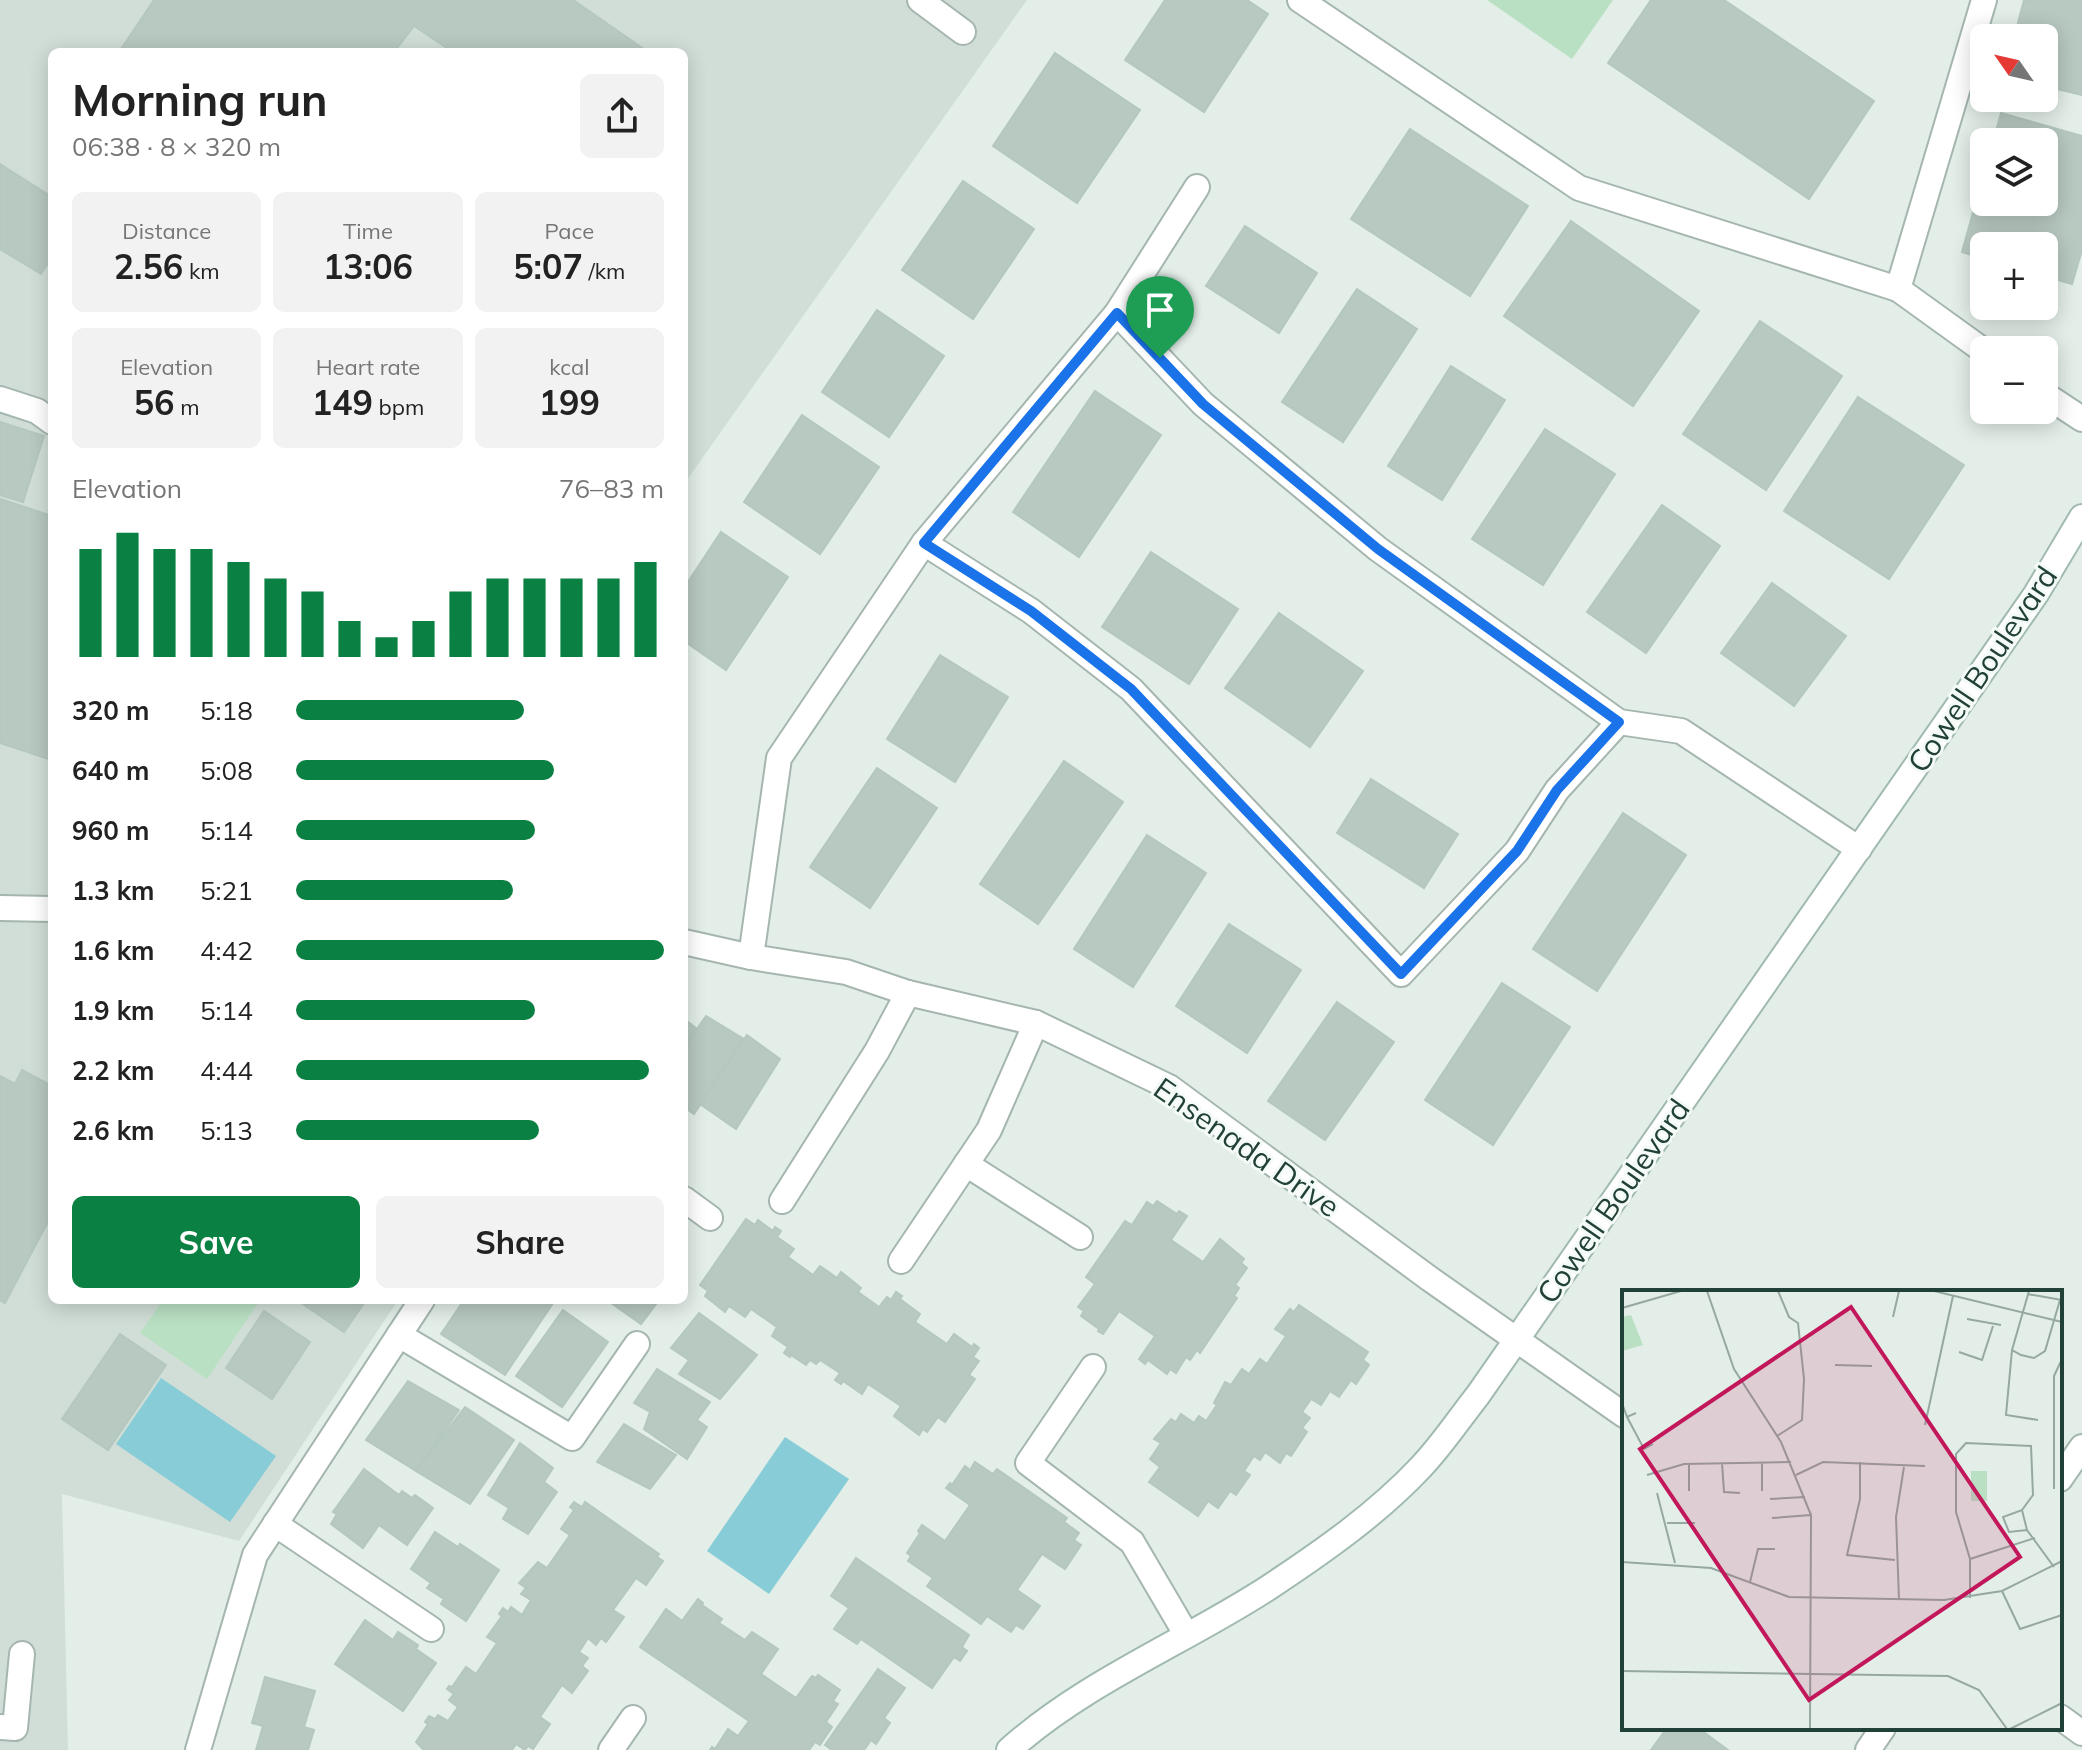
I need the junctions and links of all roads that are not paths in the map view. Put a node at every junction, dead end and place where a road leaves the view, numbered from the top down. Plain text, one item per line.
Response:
1 (920, 0) edge
2 (1300, 0) edge
3 (1984, 0) edge
4 (963, 32) dead end
5 (1197, 187) dead end
6 (1898, 289) junction
7 (1117, 313) junction
8 (1970, 341) edge
9 (0, 399) edge
10 (2058, 403) edge
11 (48, 419) edge
12 (2082, 419) edge
13 (2082, 517) edge
14 (924, 543) junction
15 (1619, 722) junction
16 (1859, 849) junction
17 (0, 908) edge
18 (48, 909) edge
19 (688, 943) edge
20 (751, 957) junction
21 (908, 993) junction
22 (1036, 1023) junction
23 (966, 1164) junction
24 (782, 1201) dead end
25 (688, 1202) edge
26 (710, 1218) dead end
27 (1080, 1237) dead end
28 (901, 1261) dead end
29 (419, 1304) edge
30 (399, 1335) junction
31 (1517, 1340) junction
32 (637, 1344) dead end
33 (1093, 1367) dead end
34 (1622, 1414) edge
35 (2082, 1447) edge
36 (2062, 1476) edge
37 (275, 1524) junction
38 (431, 1629) dead end
39 (1186, 1634) junction
40 (22, 1654) dead end
41 (633, 1718) dead end
42 (2062, 1718) edge
43 (0, 1727) edge
44 (1882, 1730) edge
45 (2082, 1733) edge
46 (198, 1750) edge
47 (611, 1750) edge
48 (1009, 1750) edge
49 (1868, 1750) edge

1 - 4 street
2 - 6 street
3 - 6 street
5 - 7 street
6 - 8 street
7 - 14 street
7 - 15 street
9 - 11 street
10 - 12 street
13 - 16 street, Cowell Boulevard
14 - 15 street
14 - 20 street
15 - 16 street
16 - 31 street, Cowell Boulevard
17 - 18 street
19 - 20 street, Ensenada Drive
20 - 21 street, Ensenada Drive
21 - 22 street, Ensenada Drive
21 - 24 street
22 - 23 street
22 - 31 street, Ensenada Drive
23 - 27 street
23 - 28 street
25 - 26 street
29 - 30 street
30 - 32 street
30 - 37 street
31 - 34 street, Ensenada Drive
31 - 39 street, Cowell Boulevard
33 - 39 street
35 - 36 street
37 - 38 street
37 - 46 street
39 - 48 street, Cowell Boulevard
40 - 43 street
41 - 47 street
42 - 45 street
44 - 49 street

